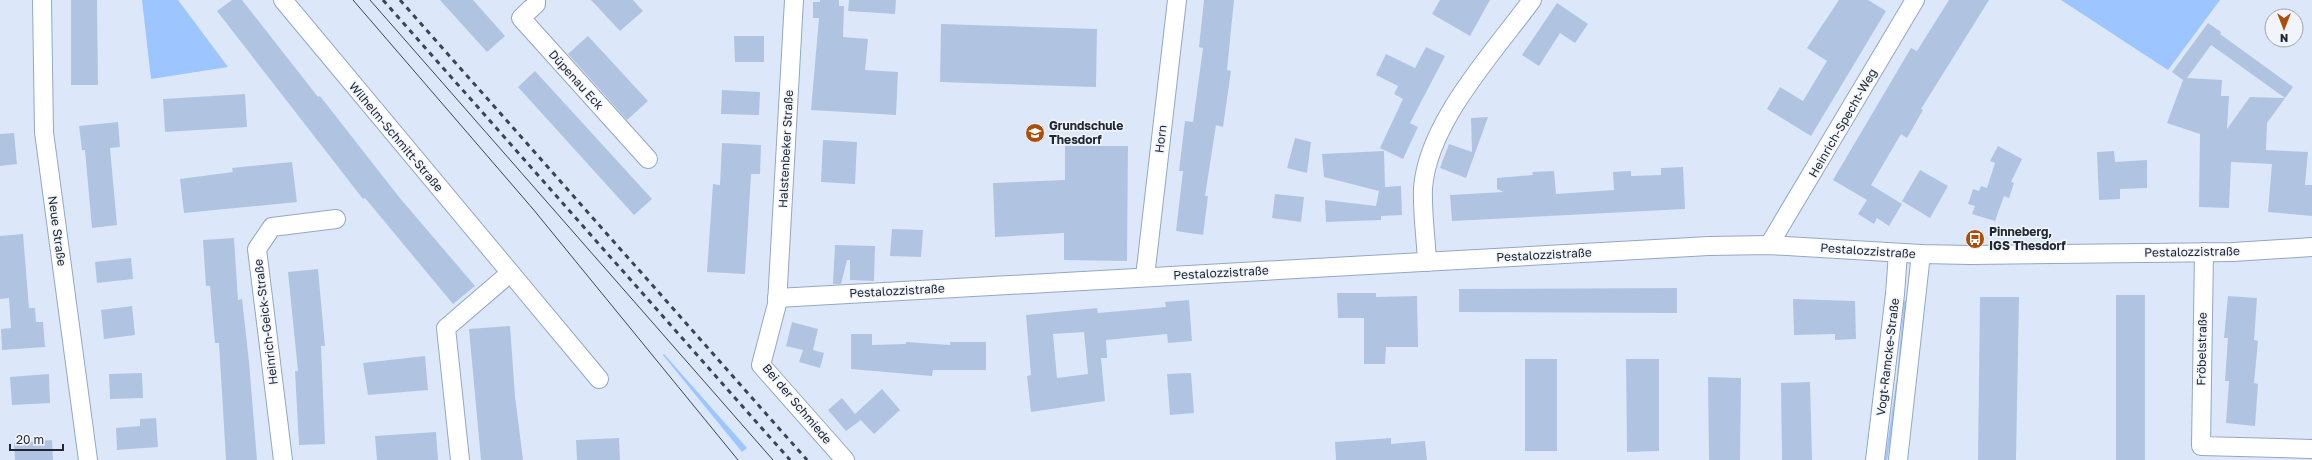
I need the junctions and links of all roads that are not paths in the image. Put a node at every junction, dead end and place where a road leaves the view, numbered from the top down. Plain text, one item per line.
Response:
1 (42, 0) edge
2 (283, 0) edge
3 (536, 0) edge
4 (794, 0) edge
5 (1177, 0) edge
6 (1532, 0) edge
7 (1915, 0) edge
8 (648, 159) dead end
9 (336, 219) dead end
10 (1769, 245) junction
11 (2312, 247) edge
12 (2204, 252) junction
13 (1898, 253) junction
14 (1921, 254) junction
15 (1427, 262) junction
16 (510, 273) junction
17 (1145, 277) junction
18 (777, 298) junction
19 (599, 379) dead end
20 (2312, 449) edge
21 (2201, 453) edge
22 (88, 460) edge
23 (283, 460) edge
24 (460, 460) edge
25 (845, 460) edge
26 (1875, 460) edge
27 (1898, 460) edge

1 - 22 street, Neue Straße
2 - 16 street, Wilhelm-Schmitt-Straße
3 - 8 street, Düpenau Eck
4 - 18 street, Halstenbeker Straße
5 - 17 street, Horn
6 - 15 street
7 - 10 street, Heinrich-Specht-Weg
9 - 23 street, Heinrich-Geick-Straße
10 - 13 street, Pestalozzistraße
10 - 15 street, Pestalozzistraße
11 - 12 street, Pestalozzistraße
12 - 14 street, Pestalozzistraße
12 - 21 street, Fröbelstraße
13 - 14 street, Pestalozzistraße
13 - 26 street, Vogt-Ramcke-Straße
14 - 27 street, Vogt-Ramcke-Straße
15 - 17 street, Pestalozzistraße
16 - 19 street, Wilhelm-Schmitt-Straße
16 - 24 street
17 - 18 street, Pestalozzistraße
18 - 25 street, Bei der Schmiede
20 - 21 street, Fröbelstraße

